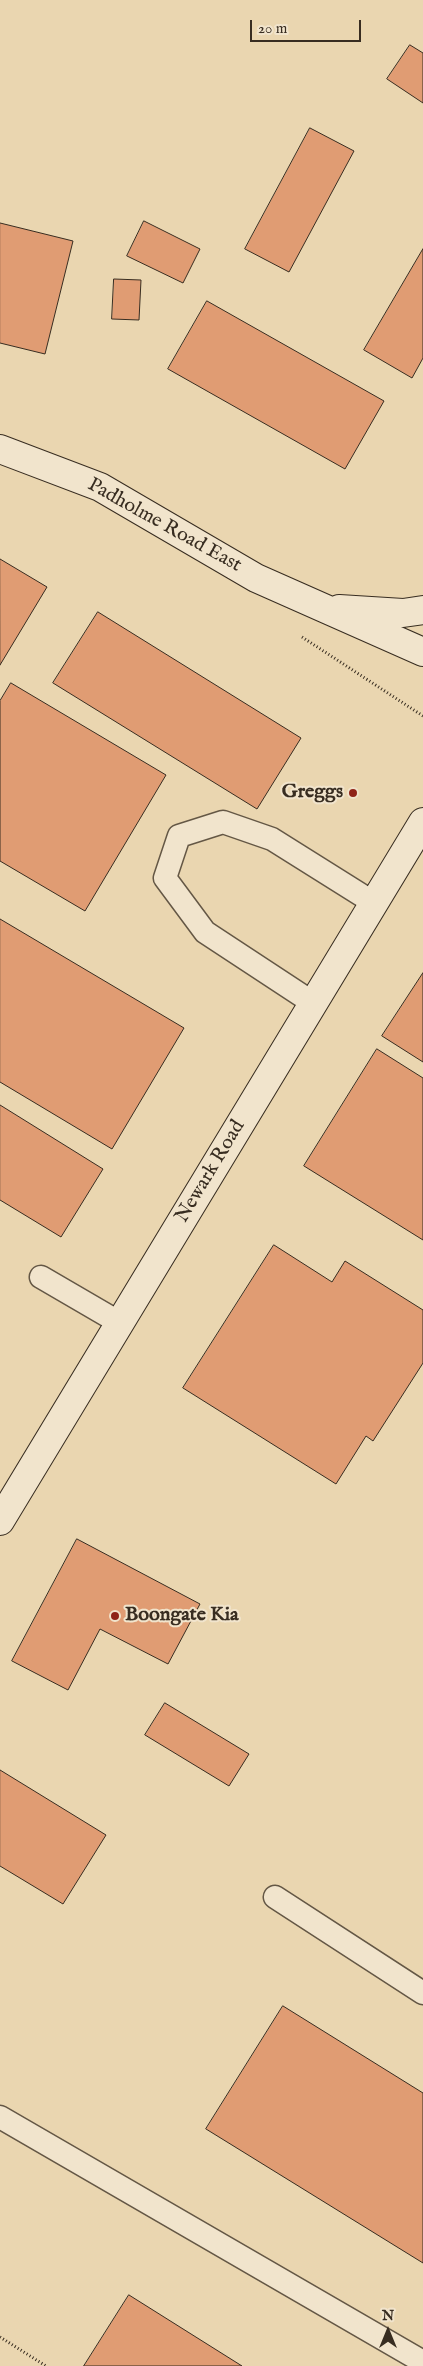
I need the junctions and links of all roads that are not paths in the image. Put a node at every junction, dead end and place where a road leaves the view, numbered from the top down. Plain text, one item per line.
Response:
1 (0, 449) edge
2 (325, 608) junction
3 (423, 610) edge
4 (423, 652) edge
5 (423, 822) edge
6 (374, 903) junction
7 (313, 1004) junction
8 (41, 1277) dead end
9 (120, 1323) junction
10 (0, 1521) edge
11 (275, 1897) dead end
12 (423, 1993) edge
13 (0, 2117) edge
14 (423, 2362) edge

1 - 2 street, Padholme Road East
2 - 3 street, Padholme Road East
2 - 4 street, Padholme Road East
5 - 6 street, Newark Road
6 - 7 street, Newark Road
6 - 7 lane
7 - 9 street, Newark Road
8 - 9 lane
9 - 10 street, Newark Road
11 - 12 lane
13 - 14 lane

